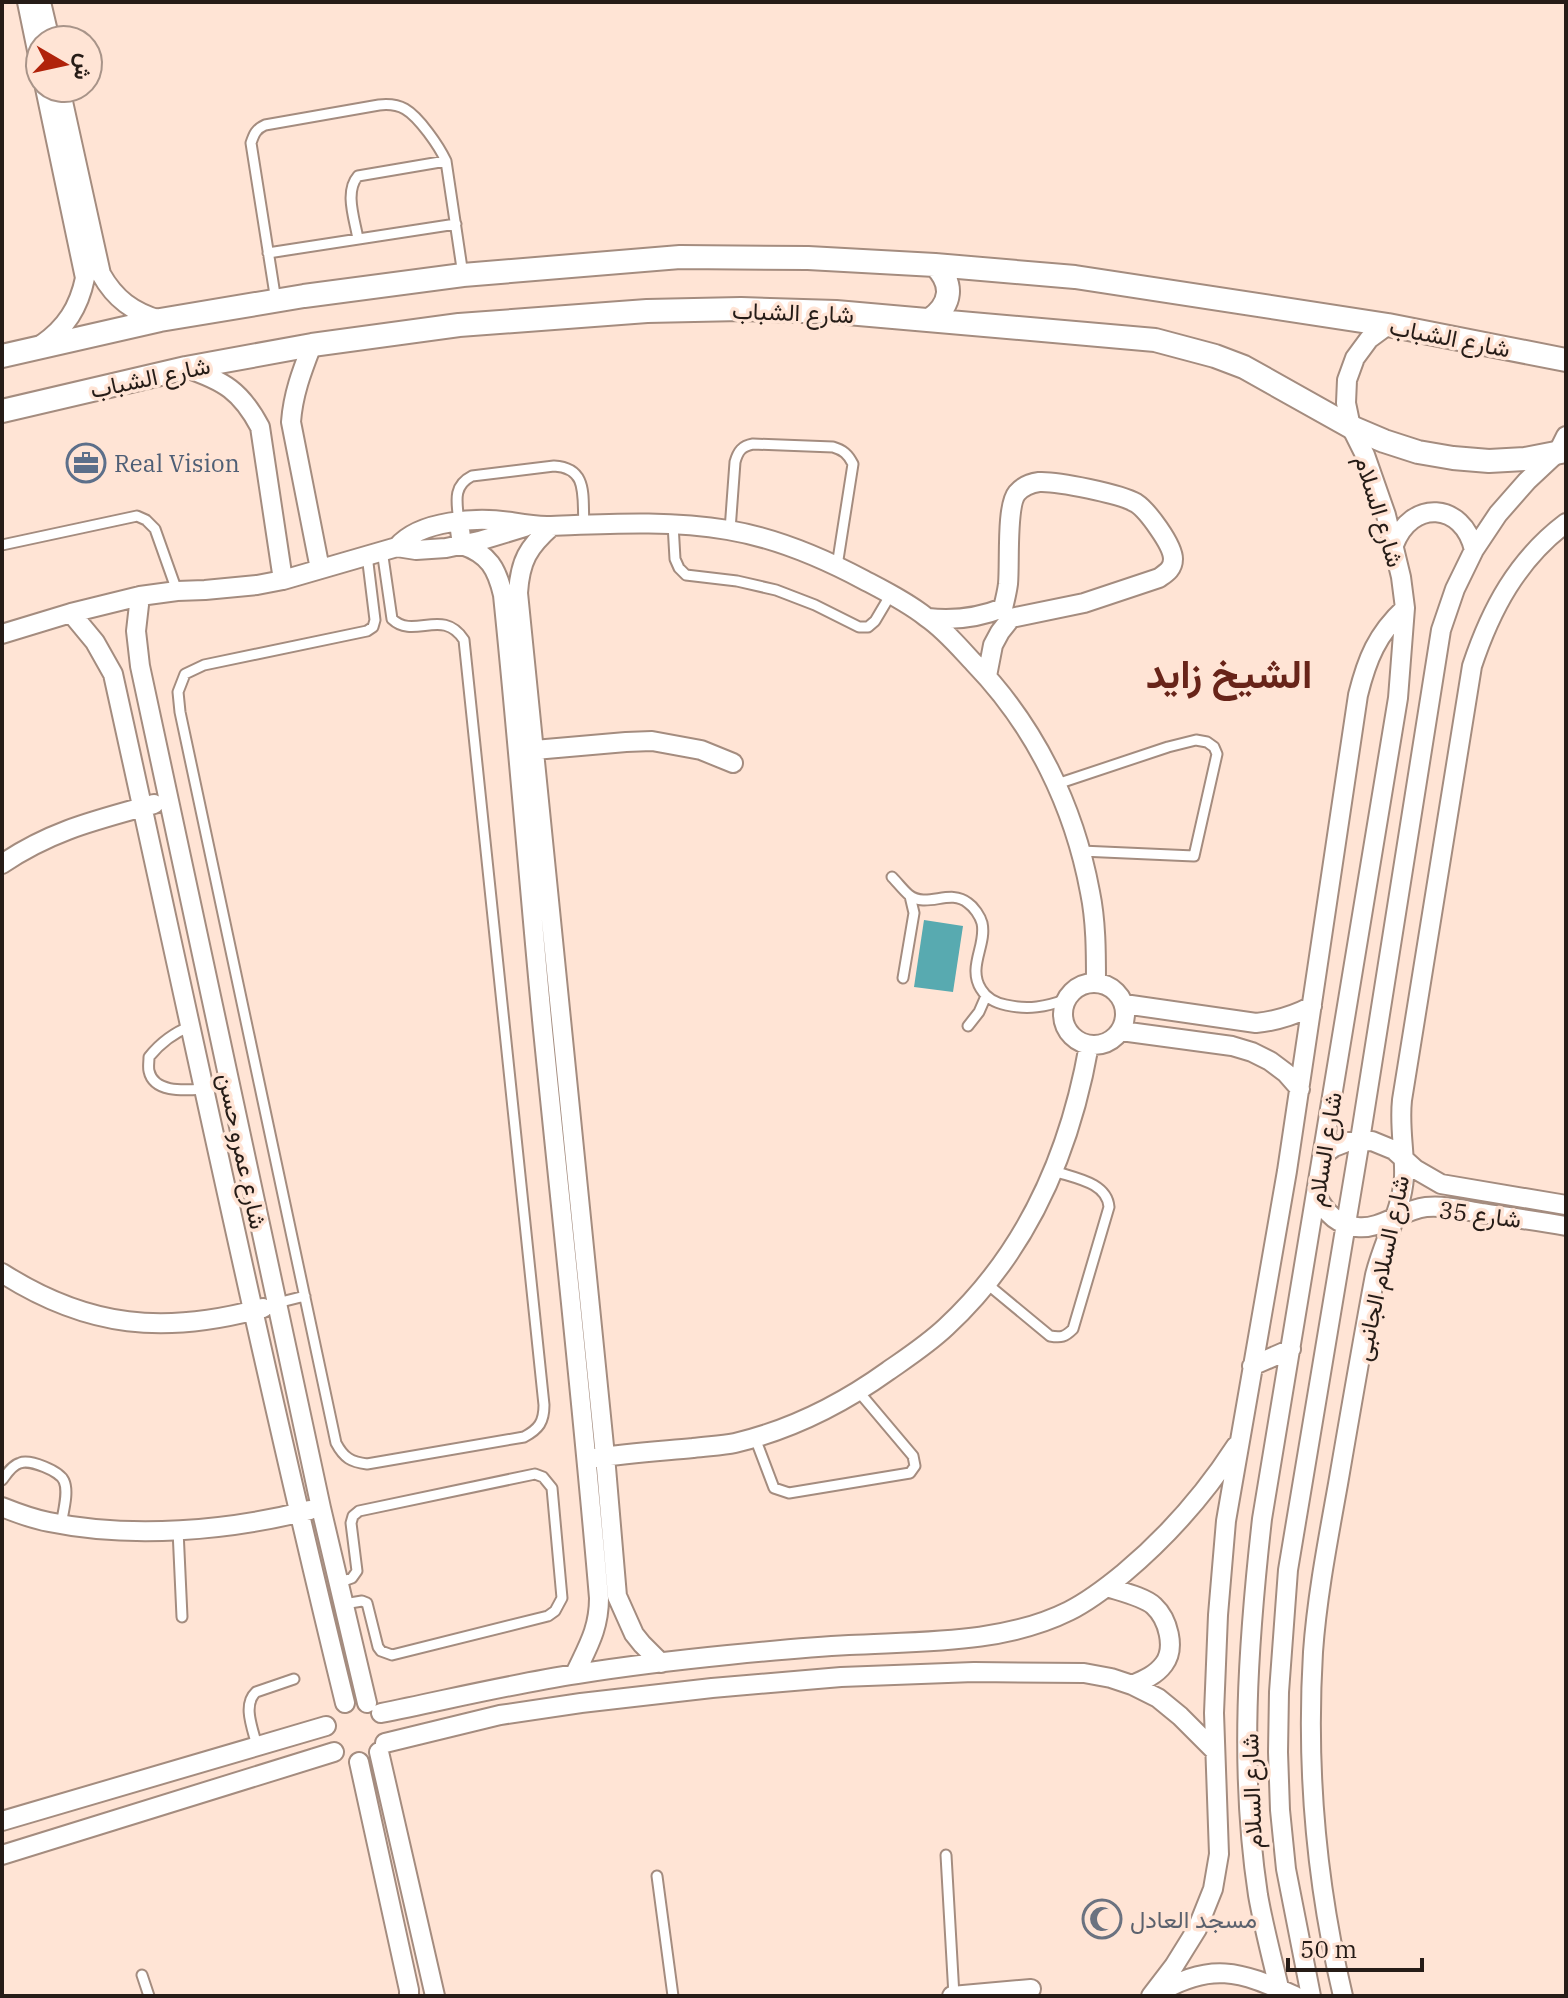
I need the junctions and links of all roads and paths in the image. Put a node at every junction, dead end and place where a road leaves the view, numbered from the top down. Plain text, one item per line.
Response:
1 (27, 2) edge
2 (41, 2) edge
3 (32, 24) edge
4 (46, 24) edge
5 (48, 104) edge
6 (64, 104) edge
7 (446, 161) junction
8 (456, 224) junction
9 (358, 239) junction
10 (268, 253) junction
11 (935, 265) junction
12 (463, 275) junction
13 (276, 301) junction
14 (160, 320) junction
15 (930, 320) junction
16 (1388, 325) junction
17 (312, 345) junction
18 (37, 348) junction
19 (2, 356) edge
20 (1566, 360) edge
21 (186, 368) junction
22 (2, 411) edge
23 (1351, 427) junction
24 (1563, 447) edge
25 (459, 522) junction
26 (1566, 523) edge
27 (584, 524) junction
28 (673, 524) junction
29 (527, 526) junction
30 (552, 526) junction
31 (730, 530) junction
32 (2, 545) edge
33 (462, 545) junction
34 (1394, 545) junction
35 (1474, 550) junction
36 (382, 551) junction
37 (837, 566) junction
38 (320, 569) junction
39 (283, 580) junction
40 (177, 591) junction
41 (891, 594) junction
42 (140, 596) junction
43 (1405, 608) junction
44 (71, 613) junction
45 (1007, 613) junction
46 (928, 618) junction
47 (2, 634) edge
48 (987, 676) junction
49 (1432, 687) junction
50 (1466, 693) junction
51 (526, 751) junction
52 (733, 763) dead end
53 (1057, 784) junction
54 (168, 800) junction
55 (143, 807) junction
56 (1081, 851) junction
57 (2, 864) edge
58 (892, 877) dead end
59 (910, 896) junction
60 (930, 900) junction
61 (912, 921) junction
62 (903, 978) dead end
63 (1096, 982) junction
64 (986, 996) junction
65 (1067, 999) junction
66 (1124, 1004) junction
67 (1312, 1006) junction
68 (1237, 1021) junction
69 (191, 1026) junction
70 (968, 1026) dead end
71 (1121, 1031) junction
72 (553, 1040) junction
73 (1089, 1045) junction
74 (1232, 1046) junction
75 (222, 1051) junction
76 (198, 1057) junction
77 (204, 1089) junction
78 (1300, 1089) junction
79 (1360, 1140) junction
80 (1323, 1155) junction
81 (1404, 1158) junction
82 (1054, 1171) junction
83 (1316, 1194) junction
84 (1566, 1205) edge
85 (1394, 1216) junction
86 (1346, 1225) junction
87 (1566, 1226) edge
88 (584, 1251) junction
89 (565, 1254) junction
90 (2, 1273) edge
91 (986, 1283) junction
92 (305, 1296) junction
93 (276, 1304) junction
94 (253, 1311) junction
95 (1291, 1349) junction
96 (1252, 1366) junction
97 (859, 1392) junction
98 (755, 1438) junction
99 (1239, 1440) junction
100 (596, 1458) junction
101 (2, 1480) edge
102 (2, 1507) edge
103 (321, 1508) junction
104 (298, 1513) junction
105 (61, 1525) junction
106 (178, 1530) junction
107 (338, 1583) junction
108 (1107, 1587) junction
109 (608, 1597) junction
110 (344, 1604) junction
111 (182, 1617) dead end
112 (661, 1663) junction
113 (575, 1674) junction
114 (294, 1679) dead end
115 (1132, 1685) junction
116 (345, 1703) junction
117 (374, 1708) junction
118 (326, 1726) junction
119 (257, 1746) junction
120 (382, 1747) junction
121 (334, 1752) junction
122 (1215, 1754) junction
123 (1248, 1756) junction
124 (359, 1762) junction
125 (2, 1821) edge
126 (2, 1855) edge
127 (946, 1855) dead end
128 (657, 1876) dead end
129 (142, 1975) dead end
130 (1031, 1989) dead end
131 (1285, 1994) edge
132 (149, 1996) edge
133 (409, 1996) edge
134 (435, 1996) edge
135 (673, 1996) edge
136 (953, 1996) edge
137 (1152, 1996) edge
138 (1311, 1996) edge
139 (1343, 1996) edge

1 - 3 street
2 - 4 street
5 - 18 street
6 - 14 street
7 - 8 lane
7 - 9 lane
7 - 10 lane
8 - 9 lane
8 - 12 lane
9 - 10 lane
10 - 13 lane
11 - 12 street, شارع الشباب
11 - 15 street
11 - 16 street, شارع الشباب
12 - 13 street, شارع الشباب
13 - 14 street, شارع الشباب
14 - 18 street, شارع الشباب
15 - 17 street, شارع الشباب
15 - 23 street, شارع الشباب
16 - 20 street, شارع الشباب
16 - 23 street, شارع السلام
17 - 21 street, شارع الشباب
17 - 38 street
18 - 19 street, شارع الشباب
21 - 22 street, شارع الشباب
21 - 39 street
23 - 24 street, شارع الشباب
23 - 34 street, شارع السلام
24 - 35 street, شارع السلام
25 - 27 lane
25 - 29 street
25 - 33 street
25 - 36 street
26 - 50 street, شارع السلام الجانبى
27 - 28 street
27 - 30 street
28 - 31 street
28 - 41 lane
29 - 30 street
29 - 33 street
30 - 51 street
31 - 37 street
31 - 37 lane
32 - 40 lane
33 - 36 street
33 - 51 street
34 - 35 street
34 - 43 street, شارع السلام
35 - 49 street, شارع السلام
36 - 38 street
36 - 92 lane
36 - 92 lane
37 - 41 street
38 - 39 street
39 - 40 street
40 - 42 street
41 - 46 street
42 - 44 street
42 - 54 street, شارع عمرو حسن
43 - 67 street
43 - 80 street, شارع السلام
44 - 47 street
44 - 55 street, شارع عمرو حسن
45 - 45 street
45 - 46 street
45 - 48 street
46 - 48 street
48 - 53 street
49 - 50 street
49 - 79 street, شارع السلام
50 - 81 street, شارع السلام الجانبى
51 - 52 street
51 - 72 street
53 - 56 street
53 - 56 lane
54 - 55 street
54 - 75 street, شارع عمرو حسن
55 - 57 street
55 - 69 street, شارع عمرو حسن
56 - 63 street
58 - 59 lane
59 - 60 lane
59 - 61 lane
60 - 61 lane
60 - 64 lane
61 - 62 lane
63 - 65 street
63 - 66 street
64 - 65 lane
64 - 70 lane
65 - 73 street
66 - 68 street
66 - 71 street
67 - 68 street
67 - 78 street
68 - 74 street
69 - 76 street, شارع عمرو حسن
69 - 77 lane
71 - 73 street
71 - 74 street
72 - 88 street
72 - 89 street
73 - 82 street
74 - 78 street
75 - 76 street
75 - 93 street, شارع عمرو حسن
76 - 77 street, شارع عمرو حسن
77 - 94 street, شارع عمرو حسن
78 - 96 street
79 - 80 street
79 - 81 street, شارع 35
79 - 86 street, شارع السلام
80 - 83 street, شارع السلام
81 - 84 street, شارع 35
81 - 85 street, شارع السلام الجانبى
82 - 91 street
82 - 91 lane
83 - 86 street
83 - 95 street, شارع السلام
85 - 86 street, شارع 35
85 - 87 street, شارع 35
85 - 139 street, شارع السلام الجانبى
86 - 138 street, شارع السلام
88 - 89 street
88 - 100 street
89 - 100 street
90 - 94 street
91 - 97 street
92 - 93 lane
93 - 94 street
93 - 103 street, شارع عمرو حسن
94 - 104 street, شارع عمرو حسن
95 - 96 street
95 - 123 street, شارع السلام
96 - 99 street
97 - 98 street
97 - 98 lane
98 - 100 street
99 - 108 street
99 - 122 street
100 - 109 street
101 - 105 lane
102 - 105 street
103 - 104 street
103 - 107 street, شارع عمرو حسن
104 - 106 street
104 - 116 street, شارع عمرو حسن
105 - 106 street
106 - 111 lane
107 - 110 street, شارع عمرو حسن
107 - 110 lane
108 - 112 street
108 - 115 street
109 - 112 street
109 - 113 street
110 - 117 street, شارع عمرو حسن
112 - 113 street
113 - 117 street
114 - 119 lane
115 - 120 street
115 - 122 street
116 - 117 street
116 - 118 street
117 - 120 street
118 - 119 street
118 - 121 street
119 - 125 street
120 - 124 street
120 - 134 street
121 - 124 street
121 - 126 street
122 - 123 street
122 - 137 street
123 - 131 street, شارع السلام
124 - 133 street
127 - 136 lane
128 - 135 lane
129 - 132 lane
130 - 136 street
131 - 137 street

